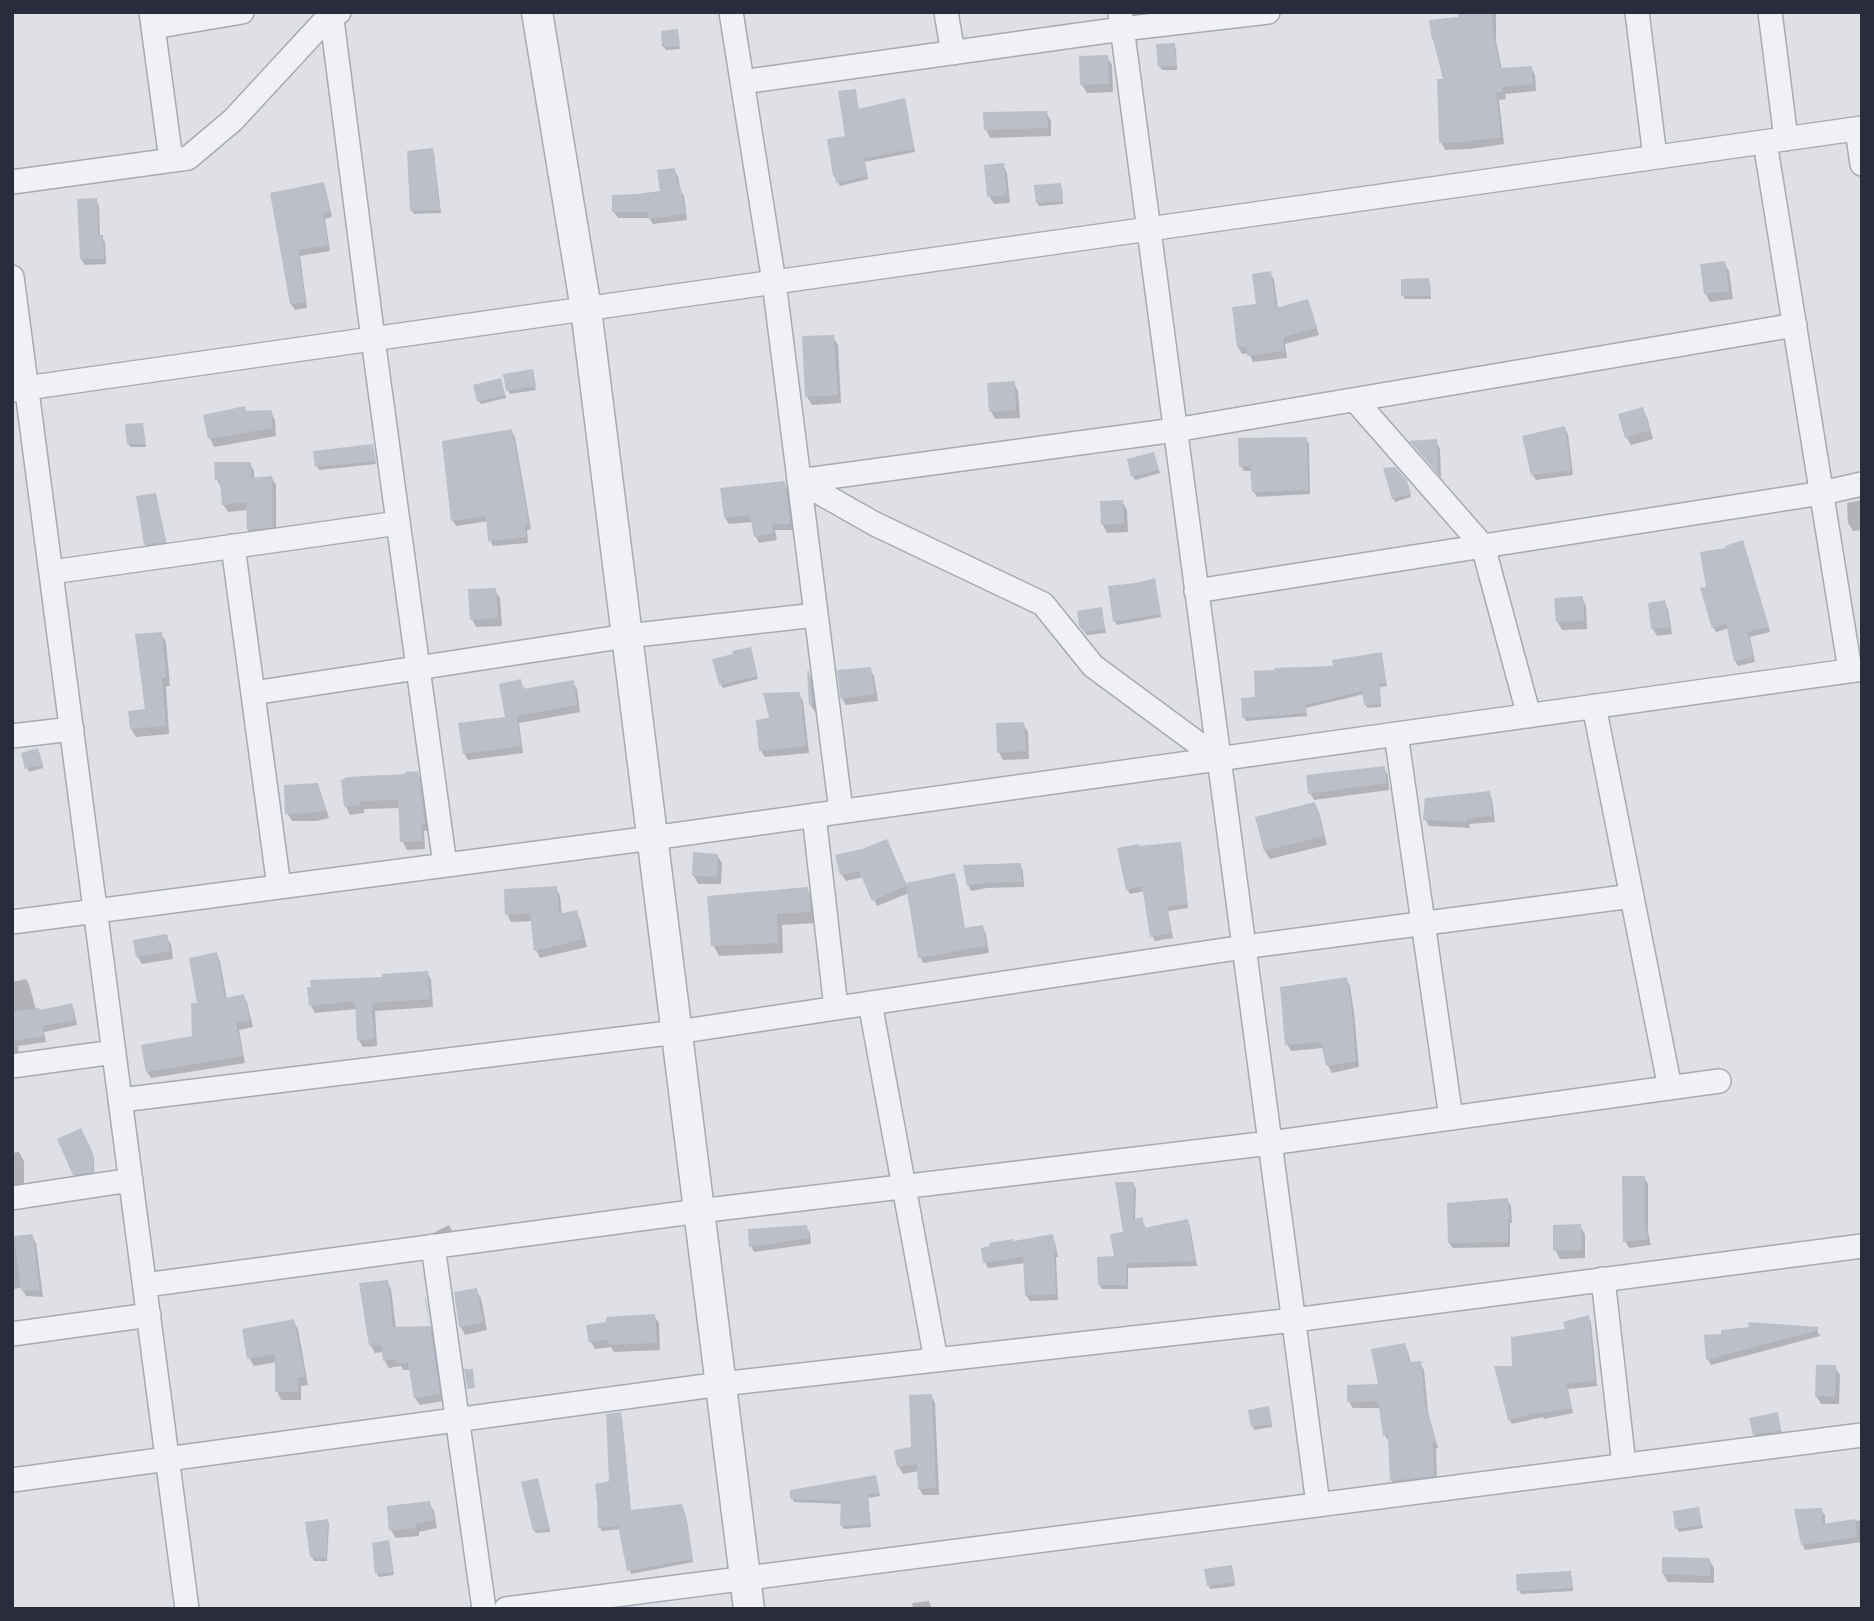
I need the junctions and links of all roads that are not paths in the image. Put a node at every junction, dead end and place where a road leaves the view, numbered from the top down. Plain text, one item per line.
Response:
1 (242, 12) edge
2 (537, 12) edge
3 (731, 12) edge
4 (946, 12) edge
5 (1268, 12) edge
6 (1637, 12) edge
7 (1770, 12) edge
8 (334, 13) edge
9 (152, 20) edge
10 (1121, 20) edge
11 (953, 53) junction
12 (742, 82) junction
13 (1860, 128) edge
14 (1775, 140) junction
15 (1655, 157) junction
16 (170, 160) junction
17 (1862, 164) edge
18 (12, 182) edge
19 (1148, 229) junction
20 (12, 277) edge
21 (774, 282) junction
22 (586, 309) junction
23 (1795, 325) junction
24 (373, 339) junction
25 (20, 389) edge
26 (1355, 400) junction
27 (1175, 430) junction
28 (799, 481) junction
29 (1862, 484) edge
30 (1822, 493) junction
31 (398, 523) junction
32 (233, 546) junction
33 (1483, 546) junction
34 (52, 572) junction
35 (1196, 591) junction
36 (816, 615) junction
37 (627, 636) junction
38 (418, 668) junction
39 (1856, 669) edge
40 (253, 693) junction
41 (1594, 706) junction
42 (1528, 716) junction
43 (72, 729) junction
44 (1396, 734) junction
45 (12, 736) edge
46 (1219, 759) junction
47 (841, 811) junction
48 (814, 815) junction
49 (652, 838) junction
50 (445, 865) junction
51 (279, 887) junction
52 (1632, 896) junction
53 (96, 911) junction
54 (12, 922) edge
55 (1423, 923) junction
56 (1244, 947) junction
57 (870, 1003) junction
58 (836, 1009) junction
59 (677, 1032) junction
60 (114, 1052) junction
61 (12, 1066) edge
62 (1719, 1081) dead end
63 (1670, 1088) junction
64 (121, 1100) junction
65 (1451, 1118) junction
66 (1270, 1143) junction
67 (131, 1180) junction
68 (904, 1187) junction
69 (12, 1198) edge
70 (699, 1211) junction
71 (433, 1246) junction
72 (1862, 1246) edge
73 (1603, 1279) junction
74 (145, 1284) junction
75 (149, 1315) junction
76 (1294, 1320) junction
77 (12, 1334) edge
78 (936, 1360) junction
79 (721, 1384) junction
80 (457, 1420) junction
81 (1862, 1435) edge
82 (168, 1459) junction
83 (1624, 1465) junction
84 (12, 1480) edge
85 (1318, 1504) junction
86 (745, 1578) junction
87 (187, 1609) edge
88 (484, 1609) edge
89 (506, 1609) edge
90 (749, 1609) edge

1 - 9 street
2 - 22 street
3 - 12 street
4 - 11 street
5 - 10 street
6 - 15 street
7 - 14 street
8 - 16 street
8 - 24 street
9 - 16 street
10 - 11 street
10 - 19 street
11 - 12 street
12 - 21 street
13 - 14 street
13 - 17 street
14 - 15 street
14 - 23 street
15 - 19 street
16 - 18 street
19 - 21 street
19 - 27 street
20 - 25 street
21 - 22 street
21 - 28 street
22 - 24 street
22 - 37 street
23 - 26 street
23 - 30 street
24 - 25 street
24 - 31 street
25 - 34 street
26 - 27 street
26 - 33 street
27 - 28 street
27 - 35 street
28 - 36 street
28 - 46 street
29 - 30 street
30 - 33 street
30 - 39 street
31 - 32 street
31 - 38 street
32 - 34 street
32 - 40 street
33 - 35 street
33 - 42 street
34 - 43 street
35 - 46 street
36 - 37 street
36 - 47 street
37 - 38 street
37 - 49 street
38 - 40 street
38 - 50 street
39 - 41 street
40 - 51 street
41 - 42 street
41 - 52 street
42 - 44 street
43 - 45 street
43 - 53 street
44 - 46 street
44 - 55 street
46 - 47 street
46 - 56 street
47 - 48 street
48 - 49 street
48 - 58 street
49 - 50 street
49 - 59 street
50 - 51 street
51 - 53 street
52 - 55 street
52 - 63 street
53 - 54 street
53 - 60 street
55 - 56 street
55 - 65 street
56 - 57 street
56 - 66 street
57 - 58 street
57 - 68 street
58 - 59 street
59 - 64 street
59 - 70 street
60 - 61 street
60 - 64 street
62 - 63 street
63 - 65 street
64 - 67 street
65 - 66 street
66 - 68 street
66 - 76 street
67 - 69 street
67 - 74 street
68 - 70 street
68 - 78 street
70 - 71 street
70 - 79 street
71 - 74 street
71 - 80 street
72 - 73 street
73 - 76 street
73 - 83 street
74 - 75 street
75 - 77 street
75 - 82 street
76 - 78 street
76 - 85 street
78 - 79 street
79 - 80 street
79 - 86 street
80 - 82 street
80 - 88 street
81 - 83 street
82 - 84 street
82 - 87 street
83 - 85 street
85 - 86 street
86 - 89 street
86 - 90 street

